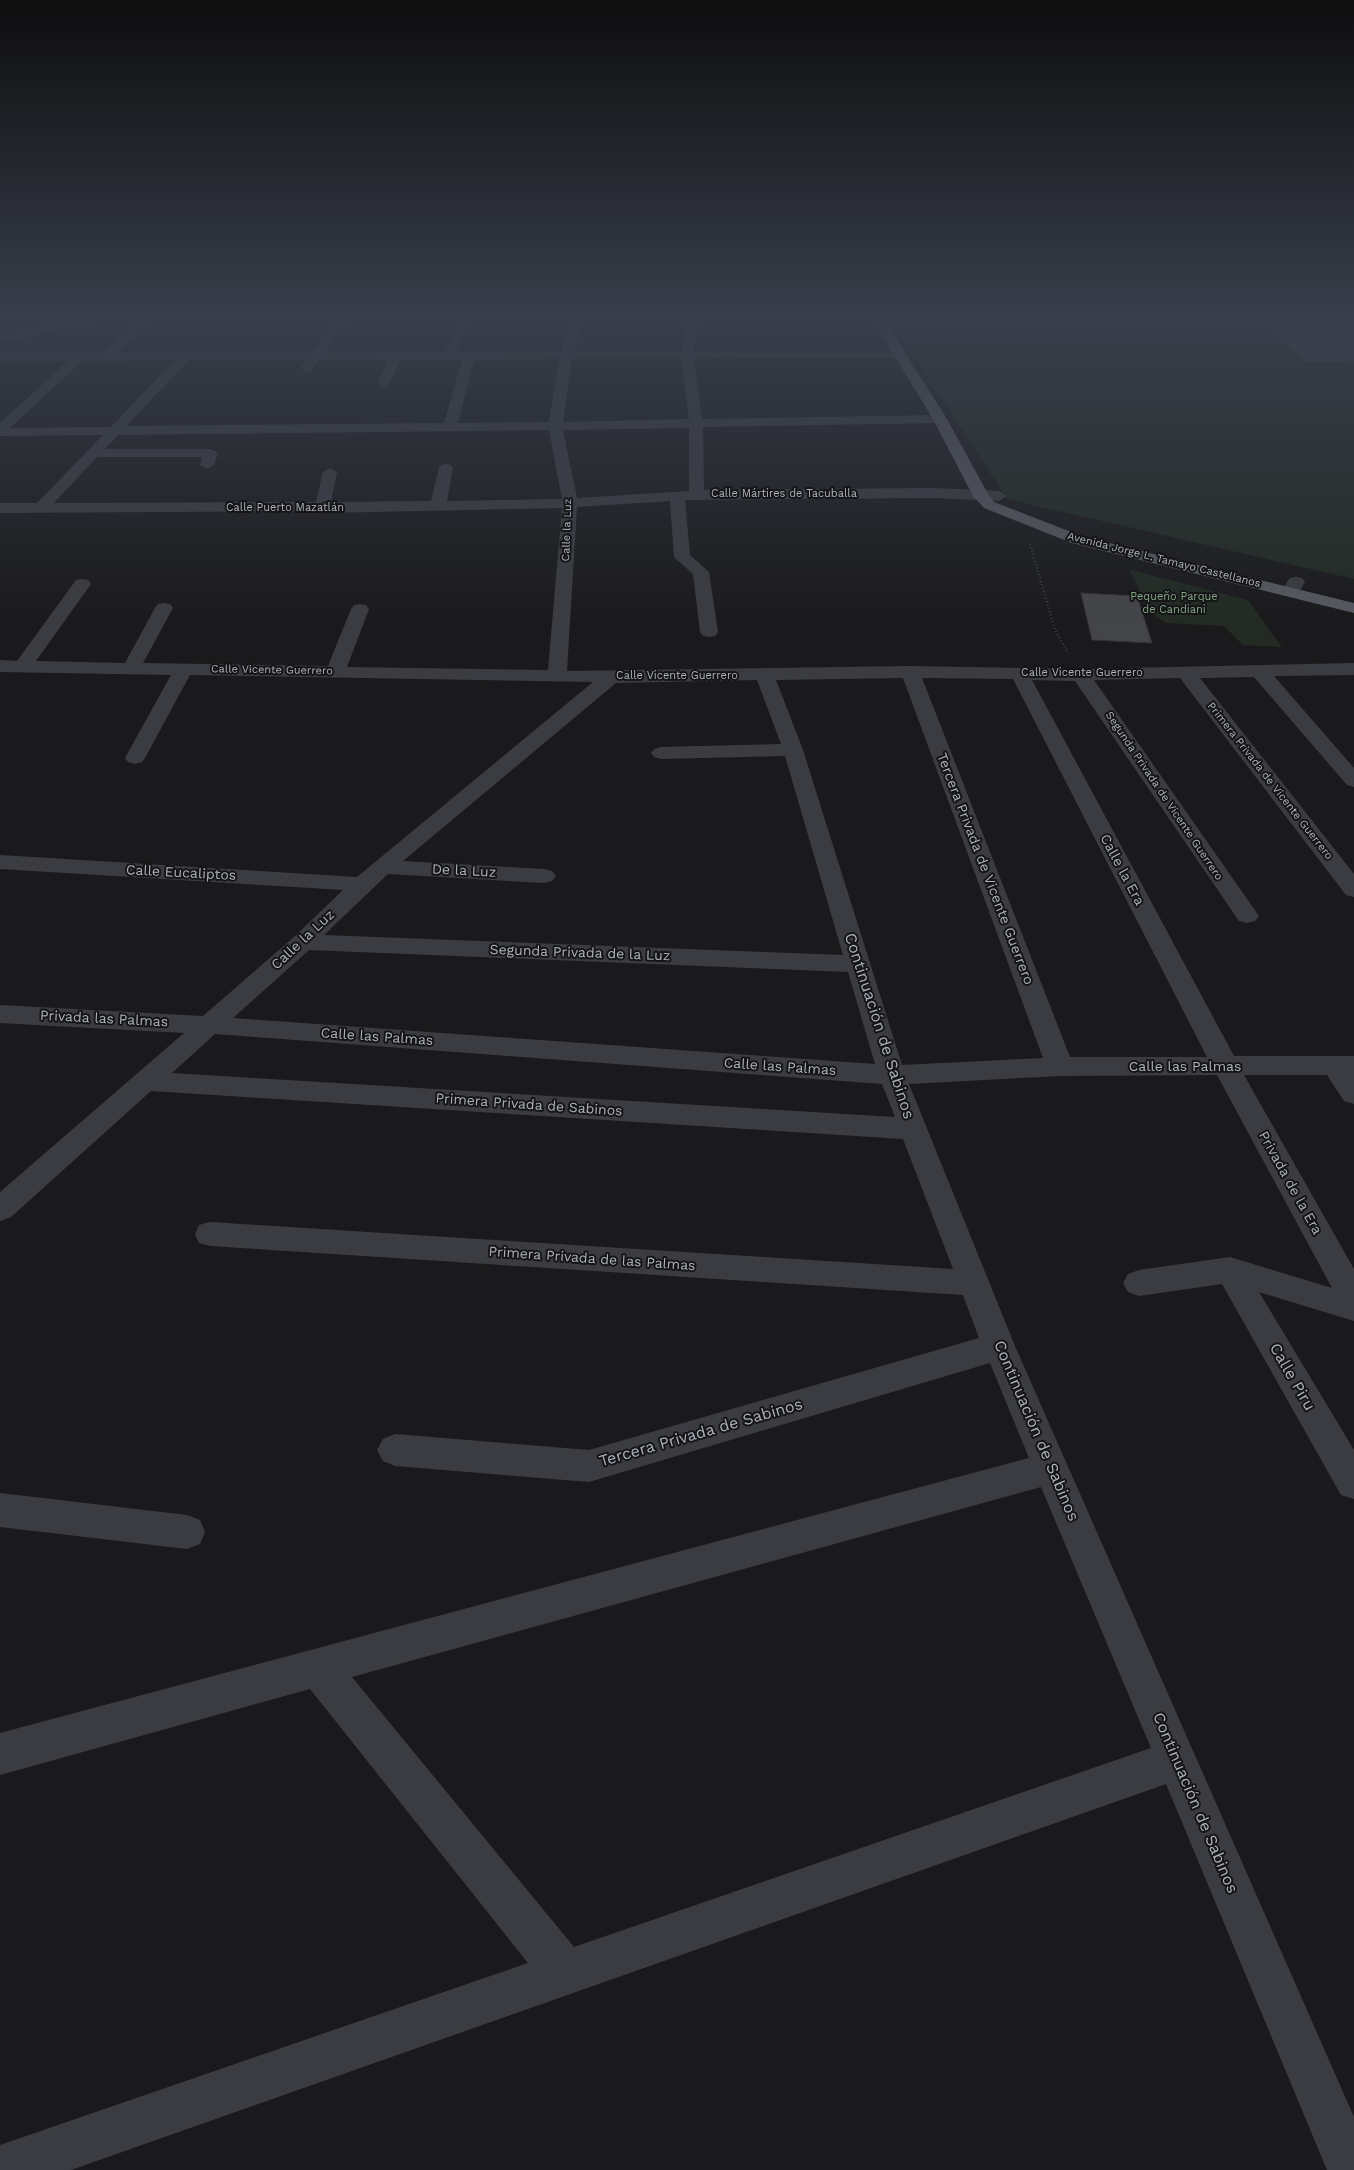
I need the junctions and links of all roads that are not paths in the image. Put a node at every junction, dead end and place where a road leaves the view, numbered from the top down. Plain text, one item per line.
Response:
1 (11, 420) edge
2 (125, 420) edge
3 (452, 420) edge
4 (557, 420) edge
5 (696, 420) edge
6 (878, 420) edge
7 (941, 420) edge
8 (696, 424) junction
9 (556, 426) junction
10 (450, 427) junction
11 (116, 430) junction
12 (0, 431) edge
13 (93, 453) junction
14 (207, 465) dead end
15 (446, 467) dead end
16 (330, 472) dead end
17 (974, 480) junction
18 (697, 495) junction
19 (677, 496) junction
20 (981, 496) junction
21 (999, 496) junction
22 (570, 503) junction
23 (438, 506) junction
24 (0, 508) edge
25 (41, 508) junction
26 (322, 508) junction
27 (82, 584) dead end
28 (1293, 587) junction
29 (1354, 597) edge
30 (164, 608) dead end
31 (1354, 608) edge
32 (360, 609) dead end
33 (708, 632) dead end
34 (0, 666) edge
35 (22, 666) junction
36 (131, 668) junction
37 (184, 669) junction
38 (1354, 670) edge
39 (336, 671) junction
40 (1259, 671) junction
41 (910, 672) junction
42 (1019, 672) junction
43 (1186, 673) junction
44 (764, 675) junction
45 (1081, 675) junction
46 (557, 676) junction
47 (611, 677) junction
48 (793, 750) junction
49 (661, 753) dead end
50 (135, 758) dead end
51 (1354, 781) edge
52 (0, 862) edge
53 (383, 867) junction
54 (544, 876) dead end
55 (362, 884) junction
56 (1354, 890) edge
57 (1246, 916) dead end
58 (303, 942) junction
59 (857, 964) junction
60 (0, 1014) edge
61 (208, 1025) junction
62 (1344, 1065) edge
63 (1060, 1067) junction
64 (1226, 1067) junction
65 (892, 1075) junction
66 (145, 1081) junction
67 (1354, 1094) edge
68 (913, 1129) junction
69 (0, 1209) edge
70 (210, 1234) dead end
71 (1230, 1270) junction
72 (1138, 1283) dead end
73 (974, 1284) junction
74 (1354, 1298) edge
75 (1354, 1308) edge
76 (999, 1346) junction
77 (395, 1450) dead end
78 (1051, 1468) junction
79 (1354, 1483) edge
80 (0, 1510) edge
81 (187, 1532) dead end
82 (318, 1668) junction
83 (0, 1754) edge
84 (1176, 1760) junction
85 (566, 1973) junction
86 (1347, 2143) edge
87 (0, 2170) edge

1 - 12 street
2 - 11 street
3 - 10 street
4 - 9 street, Calle la Luz
5 - 8 street
6 - 8 street
7 - 17 main road
8 - 9 street
8 - 18 street
9 - 10 street
9 - 22 street, Calle la Luz
10 - 11 street
11 - 12 street
11 - 13 street
13 - 14 street
13 - 25 street
15 - 23 street
16 - 26 street
17 - 20 main road
17 - 21 main road, Avenida Jorge L. Tamayo Castellanos
18 - 19 street, Calle Mártires de Tacuballa
18 - 20 street, Calle Mártires de Tacuballa
19 - 22 street, Calle Mártires de Tacuballa
19 - 33 street
20 - 21 street, Calle Mártires de Tacuballa
20 - 28 main road, Avenida Jorge L. Tamayo Castellanos
21 - 28 main road, Avenida Jorge L. Tamayo Castellanos
22 - 23 street, Calle Puerto Mazatlán
22 - 46 street, Calle la Luz
23 - 26 street, Calle Puerto Mazatlán
24 - 25 street, Calle Puerto Mazatlán
25 - 26 street, Calle Puerto Mazatlán
27 - 35 street
28 - 29 main road, Avenida Jorge L. Tamayo Castellanos
28 - 31 main road, Avenida Jorge L. Tamayo Castellanos
30 - 36 street
32 - 39 street
34 - 35 street, Calle Vicente Guerrero
35 - 36 street, Calle Vicente Guerrero
36 - 37 street, Calle Vicente Guerrero
37 - 39 street, Calle Vicente Guerrero
37 - 50 street
38 - 40 street, Calle Vicente Guerrero
39 - 46 street, Calle Vicente Guerrero
40 - 43 street, Calle Vicente Guerrero
40 - 51 street
41 - 42 street, Calle Vicente Guerrero
41 - 44 street, Calle Vicente Guerrero
41 - 63 street, Tercera Privada de Vicente Guerrero
42 - 45 street, Calle Vicente Guerrero
42 - 64 street, Calle la Era
43 - 45 street, Calle Vicente Guerrero
43 - 56 street, Primera Privada de Vicente Guerrero
44 - 47 street, Calle Vicente Guerrero
44 - 48 street, Continuación de Sabinos
45 - 57 street, Segunda Privada de Vicente Guerrero
46 - 47 street, Calle Vicente Guerrero
47 - 53 street, Calle la Luz
48 - 49 street
48 - 59 street, Continuación de Sabinos
52 - 55 street, Calle Eucaliptos
53 - 54 street, De la Luz
53 - 55 street, Calle la Luz
55 - 58 street, Calle la Luz
58 - 59 street, Segunda Privada de la Luz
58 - 61 street, Calle la Luz
59 - 65 street, Continuación de Sabinos
60 - 61 street, Privada las Palmas
61 - 65 street, Calle las Palmas
61 - 66 street, Calle la Luz
62 - 64 street, Calle las Palmas
62 - 67 street
63 - 64 street, Calle las Palmas
63 - 65 street, Calle las Palmas
64 - 74 street, Privada de la Era
65 - 68 street, Continuación de Sabinos
66 - 68 street, Primera Privada de Sabinos
66 - 69 street, Calle la Luz
68 - 73 street, Continuación de Sabinos
70 - 73 street, Primera Privada de las Palmas
71 - 72 street
71 - 75 street
71 - 79 street, Calle Piru
73 - 76 street, Continuación de Sabinos
76 - 77 street, Tercera Privada de Sabinos
76 - 78 street, Continuación de Sabinos
78 - 82 street
78 - 84 street, Continuación de Sabinos
80 - 81 street
82 - 83 street
82 - 85 street
84 - 85 street
84 - 86 street, Continuación de Sabinos
85 - 87 street

